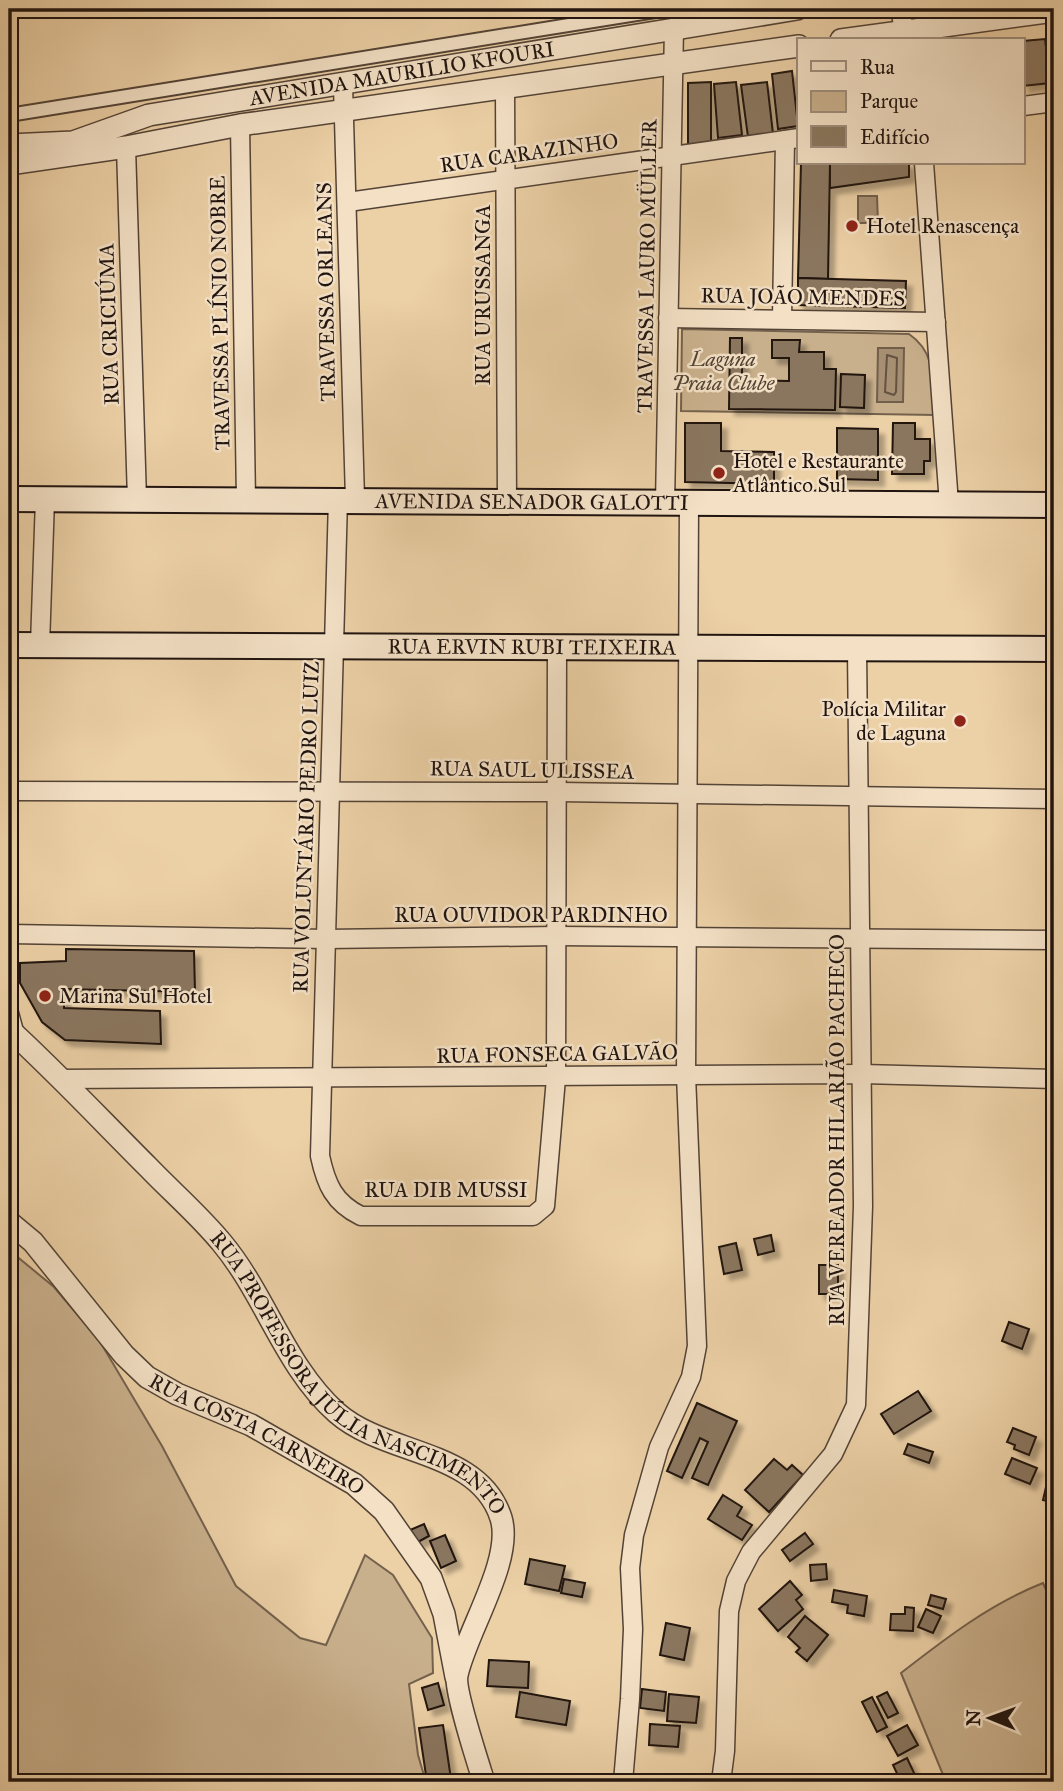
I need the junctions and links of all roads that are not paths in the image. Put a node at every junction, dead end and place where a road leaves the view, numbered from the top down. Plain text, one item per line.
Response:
1 (797, 9) edge
2 (900, 9) edge
3 (1054, 11) edge
4 (671, 18) edge
5 (906, 36) edge
6 (874, 38) edge
7 (797, 46) edge
8 (673, 62) junction
9 (342, 85) junction
10 (505, 90) junction
11 (1054, 102) edge
12 (1024, 106) edge
13 (345, 112) junction
14 (9, 115) edge
15 (240, 125) junction
16 (792, 139) edge
17 (9, 145) edge
18 (127, 147) junction
19 (671, 156) junction
20 (9, 164) edge
21 (924, 164) edge
22 (505, 179) junction
23 (348, 202) junction
24 (668, 317) junction
25 (782, 320) junction
26 (936, 322) junction
27 (9, 499) edge
28 (45, 499) junction
29 (137, 499) junction
30 (346, 499) junction
31 (246, 500) junction
32 (507, 501) junction
33 (677, 504) junction
34 (949, 504) junction
35 (1054, 505) edge
36 (9, 645) edge
37 (40, 645) junction
38 (334, 647) junction
39 (557, 647) junction
40 (687, 649) junction
41 (857, 649) junction
42 (1054, 649) edge
43 (9, 791) edge
44 (330, 791) junction
45 (559, 792) junction
46 (685, 795) junction
47 (859, 796) junction
48 (1054, 799) edge
49 (9, 934) edge
50 (557, 936) junction
51 (688, 937) junction
52 (860, 938) junction
53 (327, 939) junction
54 (1054, 940) edge
55 (9, 1013) edge
56 (12, 1032) edge
57 (862, 1074) junction
58 (687, 1075) junction
59 (321, 1078) junction
60 (556, 1078) junction
61 (60, 1079) junction
62 (1054, 1079) edge
63 (320, 1156) joint
64 (9, 1222) edge
65 (456, 1677) junction
66 (484, 1782) edge
67 (623, 1782) edge
68 (721, 1782) edge

1 - 4 street, AVENIDA MAURILIO KFOURI
2 - 5 street
3 - 5 street
4 - 8 street, TRAVESSA LAURO MÜLLER
4 - 9 street, AVENIDA MAURILIO KFOURI
4 - 14 street
5 - 6 street
7 - 8 street, AVENIDA MAURILIO KFOURI
8 - 10 street, AVENIDA MAURILIO KFOURI
8 - 19 street, TRAVESSA LAURO MÜLLER
9 - 13 street, TRAVESSA ORLEANS
9 - 17 street, AVENIDA MAURILIO KFOURI
10 - 13 street, AVENIDA MAURILIO KFOURI
10 - 22 street, RUA URUSSANGA
11 - 12 street
13 - 15 street, AVENIDA MAURILIO KFOURI
13 - 23 street, TRAVESSA ORLEANS
15 - 18 street, AVENIDA MAURILIO KFOURI
15 - 31 street, TRAVESSA PLÍNIO NOBRE
16 - 19 street, RUA CARAZINHO
16 - 25 street
18 - 20 street, AVENIDA MAURILIO KFOURI
18 - 29 street, RUA CRICIÚMA
19 - 22 street, RUA CARAZINHO
19 - 24 street, TRAVESSA LAURO MÜLLER
21 - 26 street
22 - 23 street, RUA CARAZINHO
22 - 32 street, RUA URUSSANGA
23 - 30 street, TRAVESSA ORLEANS
24 - 25 street, RUA JOÃO MENDES
24 - 33 street, TRAVESSA LAURO MÜLLER
25 - 26 street, RUA JOÃO MENDES
26 - 34 street
27 - 28 main road, AVENIDA SENADOR GALOTTI
28 - 29 main road, AVENIDA SENADOR GALOTTI
28 - 37 street
29 - 31 main road, AVENIDA SENADOR GALOTTI
30 - 31 main road, AVENIDA SENADOR GALOTTI
30 - 32 main road, AVENIDA SENADOR GALOTTI
30 - 38 street, RUA VOLUNTÁRIO PEDRO LUIZ
32 - 33 main road, AVENIDA SENADOR GALOTTI
33 - 34 main road, AVENIDA SENADOR GALOTTI
33 - 40 street, TRAVESSA LAURO MÜLLER
34 - 35 main road, AVENIDA SENADOR GALOTTI
36 - 37 main road, RUA ERVIN RUBI TEIXEIRA
37 - 38 main road, RUA ERVIN RUBI TEIXEIRA
38 - 39 main road, RUA ERVIN RUBI TEIXEIRA
38 - 44 street, RUA VOLUNTÁRIO PEDRO LUIZ
39 - 40 main road, RUA ERVIN RUBI TEIXEIRA
39 - 45 street
40 - 41 main road, RUA ERVIN RUBI TEIXEIRA
40 - 46 street, TRAVESSA LAURO MÜLLER
41 - 42 main road, RUA ERVIN RUBI TEIXEIRA
41 - 47 street, RUA VEREADOR HILARIÃO PACHECO
43 - 44 street, RUA SAUL ULISSEA
44 - 45 street, RUA SAUL ULISSEA
44 - 53 street, RUA VOLUNTÁRIO PEDRO LUIZ
45 - 46 street, RUA SAUL ULISSEA
45 - 50 street
46 - 47 street, RUA SAUL ULISSEA
46 - 51 street, TRAVESSA LAURO MÜLLER
47 - 48 street, RUA SAUL ULISSEA
47 - 52 street, RUA VEREADOR HILARIÃO PACHECO
49 - 53 street, RUA OUVIDOR PARDINHO
50 - 51 street, RUA OUVIDOR PARDINHO
50 - 53 street, RUA OUVIDOR PARDINHO
50 - 60 street
51 - 52 street, RUA OUVIDOR PARDINHO
51 - 58 street, TRAVESSA LAURO MÜLLER
52 - 54 street, RUA OUVIDOR PARDINHO
52 - 57 street, RUA VEREADOR HILARIÃO PACHECO
53 - 59 street, RUA VOLUNTÁRIO PEDRO LUIZ
55 - 56 street
56 - 61 street, RUA PROFESSORA JÚLIA NASCIMENTO
57 - 58 street, RUA FONSECA GALVÃO
57 - 62 street, RUA FONSECA GALVÃO
57 - 68 street, RUA VEREADOR HILARIÃO PACHECO
58 - 60 street, RUA FONSECA GALVÃO
58 - 67 street, TRAVESSA LAURO MÜLLER
59 - 60 street, RUA FONSECA GALVÃO
59 - 61 street, RUA FONSECA GALVÃO
59 - 63 street, RUA VOLUNTÁRIO PEDRO LUIZ
60 - 63 street, RUA DIB MUSSI
61 - 65 street, RUA PROFESSORA JÚLIA NASCIMENTO
64 - 65 street, RUA COSTA CARNEIRO
65 - 66 street

